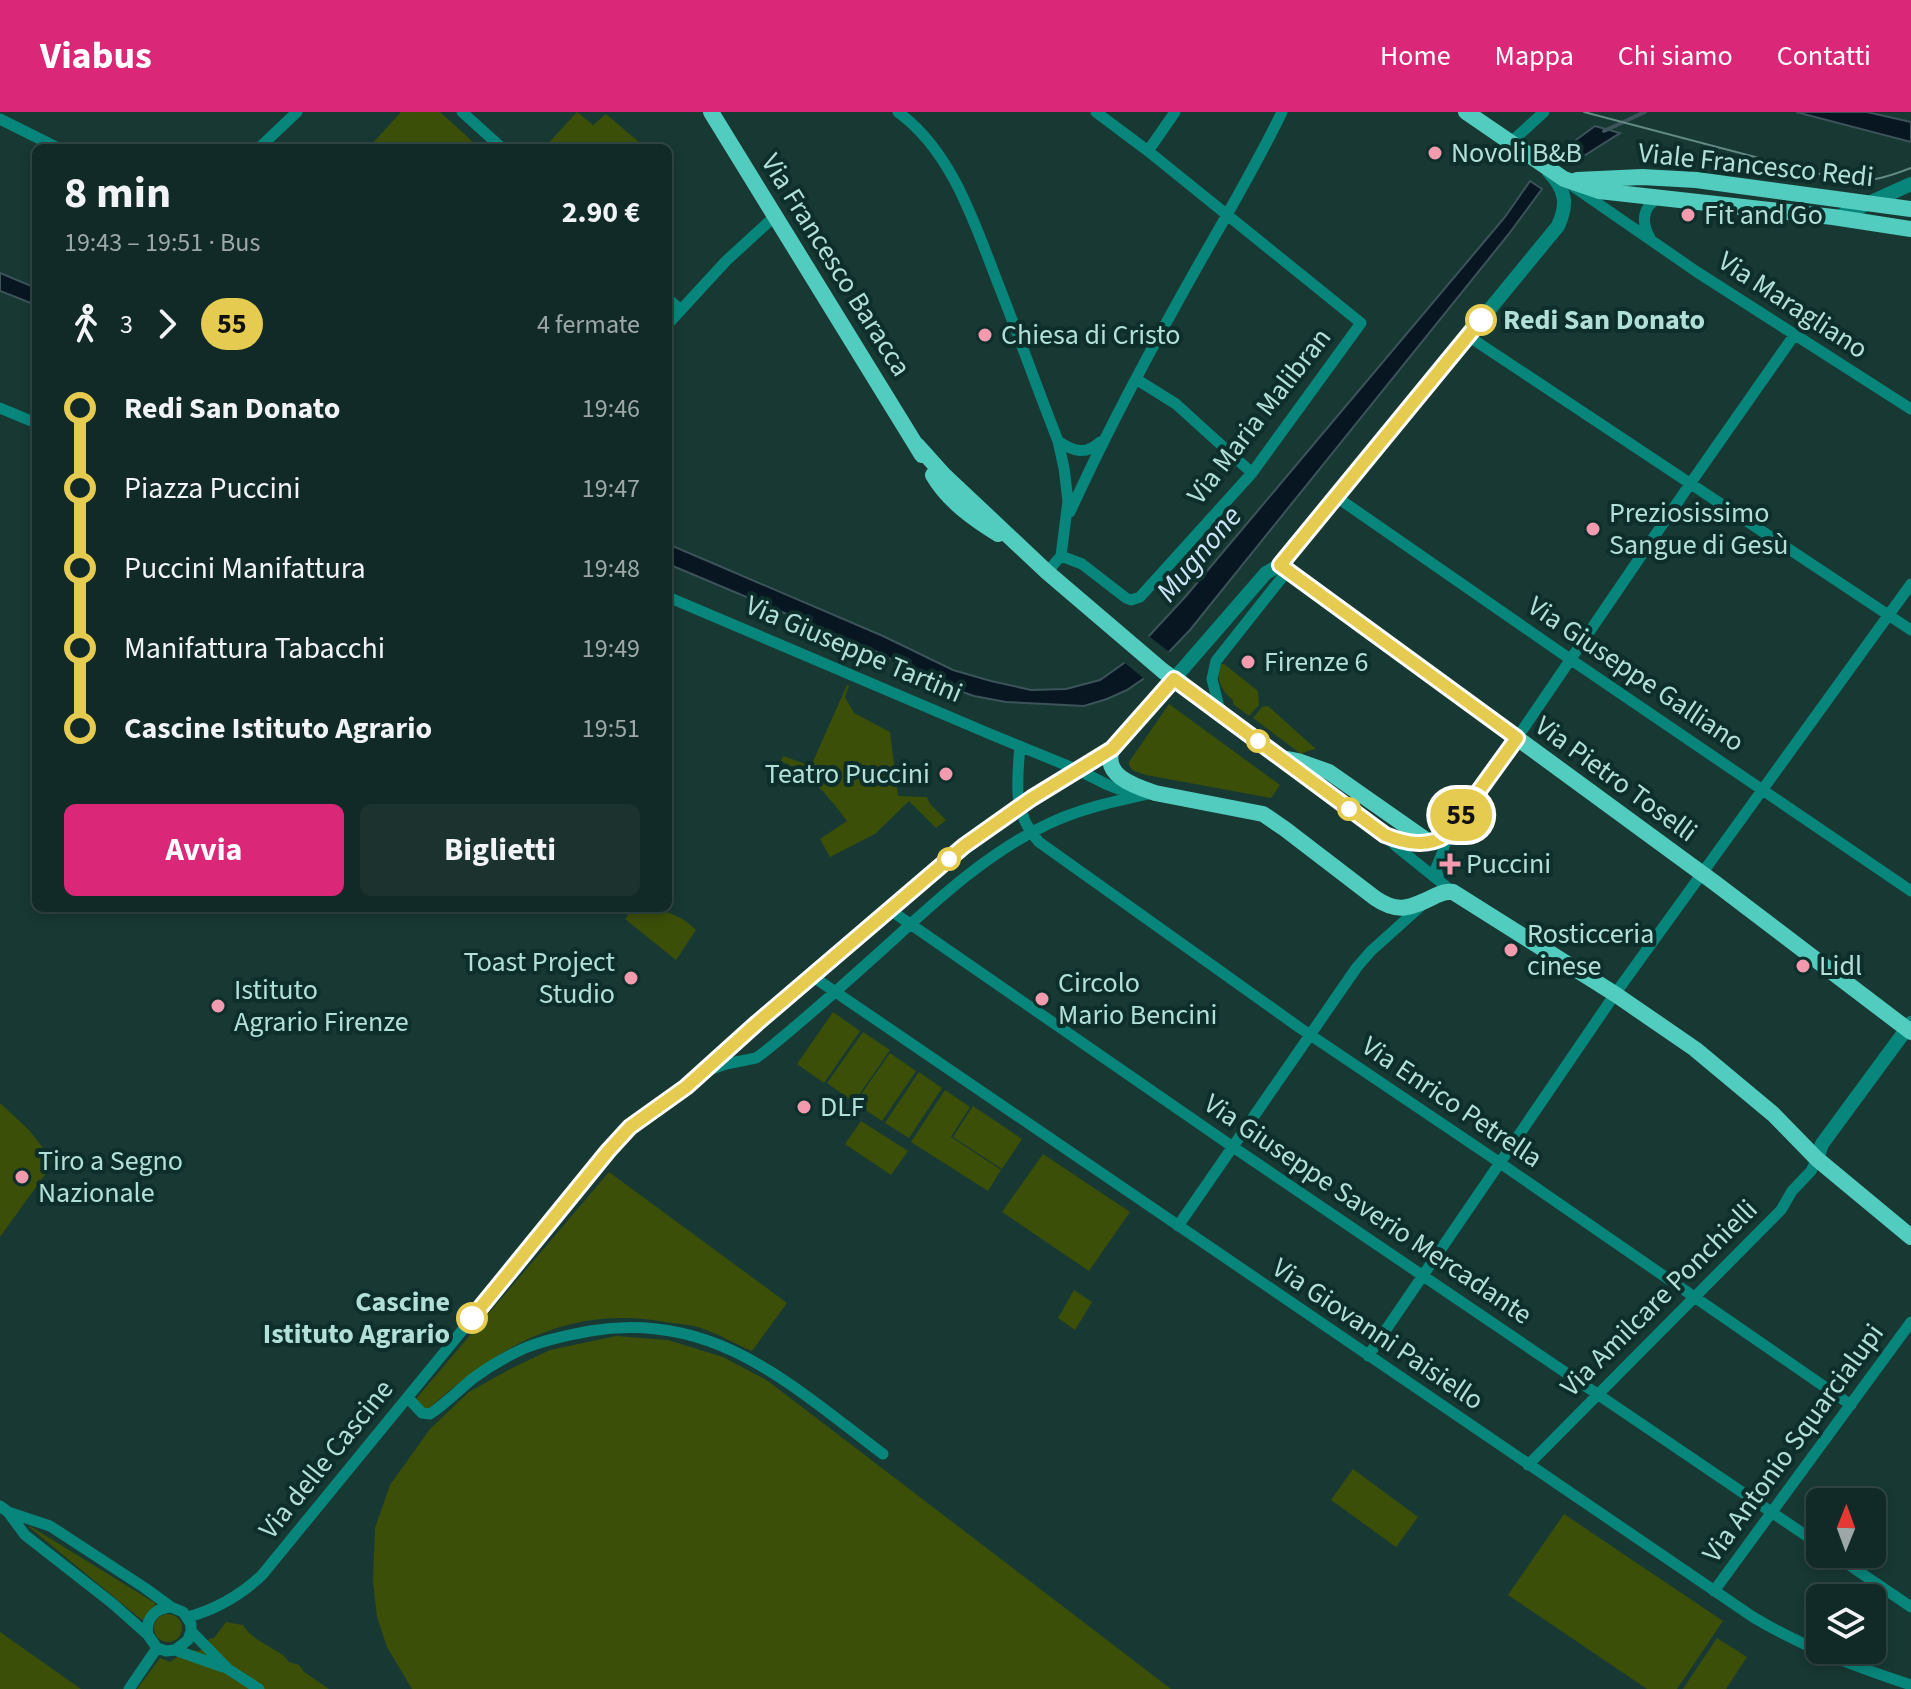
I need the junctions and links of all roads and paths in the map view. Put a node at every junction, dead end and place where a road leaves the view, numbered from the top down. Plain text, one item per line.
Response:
1 (297, 112) edge
2 (462, 112) edge
3 (711, 112) edge
4 (898, 112) edge
5 (1096, 112) edge
6 (1175, 112) edge
7 (1282, 112) edge
8 (1466, 112) edge
9 (1544, 112) edge
10 (0, 119) edge
11 (1510, 143) junction
12 (50, 144) edge
13 (263, 144) edge
14 (498, 144) edge
15 (1148, 151) junction
16 (1561, 179) junction
17 (1911, 184) edge
18 (1659, 197) junction
19 (1869, 202) junction
20 (1911, 209) edge
21 (1227, 215) junction
22 (775, 216) junction
23 (1836, 218) junction
24 (1911, 229) edge
25 (1650, 239) junction
26 (672, 302) edge
27 (681, 310) junction
28 (672, 320) edge
29 (1795, 334) junction
30 (1468, 336) junction
31 (1136, 379) junction
32 (0, 408) edge
33 (1911, 409) edge
34 (32, 421) edge
35 (1104, 438) junction
36 (1058, 441) junction
37 (1252, 473) junction
38 (1690, 484) junction
39 (1335, 496) junction
40 (1066, 520) junction
41 (1061, 556) junction
42 (1284, 568) junction
43 (1047, 572) junction
44 (1911, 584) edge
45 (672, 599) edge
46 (1888, 615) junction
47 (1911, 630) edge
48 (1570, 659) junction
49 (1169, 675) junction
50 (1221, 714) junction
51 (1517, 738) junction
52 (1020, 746) junction
53 (1112, 749) junction
54 (1282, 758) junction
55 (1078, 770) junction
56 (1762, 789) junction
57 (1155, 793) junction
58 (1019, 808) junction
59 (1030, 833) junction
60 (1385, 835) junction
61 (1447, 835) junction
62 (1429, 842) junction
63 (1702, 874) junction
64 (1439, 880) junction
65 (1911, 891) edge
66 (1453, 892) junction
67 (1428, 899) junction
68 (890, 910) junction
69 (910, 924) junction
70 (812, 976) junction
71 (834, 992) junction
72 (1615, 994) junction
73 (1910, 1028) edge
74 (1310, 1034) junction
75 (686, 1087) dead end
76 (1233, 1147) junction
77 (1817, 1159) junction
78 (1500, 1163) junction
79 (1178, 1226) junction
80 (1911, 1237) edge
81 (1423, 1275) junction
82 (1695, 1297) junction
83 (1911, 1322) edge
84 (1368, 1356) junction
85 (1597, 1394) junction
86 (408, 1398) junction
87 (1851, 1405) junction
88 (883, 1454) dead end
89 (1528, 1465) junction
90 (3, 1510) edge
91 (1772, 1512) junction
92 (1806, 1535) edge
93 (1854, 1568) edge
94 (1714, 1591) junction
95 (171, 1607) junction
96 (1911, 1607) edge
97 (188, 1617) junction
98 (191, 1631) junction
99 (148, 1635) junction
100 (157, 1648) junction
101 (175, 1650) junction
102 (228, 1669) junction
103 (1911, 1685) edge
104 (129, 1689) edge
105 (259, 1689) edge

1 - 13 street
2 - 14 street
3 - 22 main road, Via Francesco Baracca
4 - 36 street
5 - 15 street
6 - 15 street
7 - 21 street
8 - 11 main road
9 - 11 street
10 - 12 street
11 - 16 main road
15 - 21 street
16 - 18 main road, Viale Francesco Redi
16 - 19 main road, Viale Francesco Redi
16 - 25 street, Via Maragliano
16 - 30 street
17 - 19 street
18 - 23 main road, Viale Francesco Redi
18 - 25 street
19 - 20 main road, Viale Francesco Redi
19 - 23 street
21 - 31 street
21 - 37 street, Via Maria Malibran
22 - 27 street
22 - 43 main road, Via Francesco Baracca
23 - 24 main road, Viale Francesco Redi
25 - 29 street, Via Maragliano
26 - 27 street
27 - 28 street
29 - 33 street, Via Maragliano
29 - 38 street
30 - 38 street
30 - 39 street
31 - 35 street
31 - 37 street
32 - 34 street
35 - 36 street
35 - 40 street
36 - 40 street
37 - 41 street, Via Maria Malibran
38 - 46 street
38 - 48 street
39 - 42 street
39 - 48 street, Via Giuseppe Galliano
40 - 41 street
41 - 43 street
42 - 49 street
42 - 50 street
42 - 51 street, Via Pietro Toselli
43 - 49 main road, Via Francesco Baracca
44 - 46 street
45 - 52 street, Via Giuseppe Tartini
46 - 47 street
46 - 56 street
48 - 51 street
48 - 56 street, Via Giuseppe Galliano
49 - 50 main road, Via Francesco Baracca
49 - 53 main road
50 - 54 main road, Via Francesco Baracca
51 - 61 main road
51 - 63 main road, Via Pietro Toselli
52 - 55 street, Via Giuseppe Tartini
52 - 58 street
53 - 55 street
53 - 57 main road
54 - 60 street
54 - 62 main road
55 - 57 street, Via Giuseppe Tartini
55 - 58 street
56 - 63 street
56 - 65 street, Via Giuseppe Galliano
57 - 59 street
57 - 67 main road
58 - 59 street
58 - 68 street
59 - 69 street
59 - 74 street, Via Enrico Petrella
60 - 62 street
60 - 64 street
61 - 62 main road
61 - 64 street
63 - 72 street
63 - 73 main road, Via Pietro Toselli
64 - 66 street
66 - 67 main road
66 - 72 main road
67 - 74 street
68 - 69 street, Via Giuseppe Saverio Mercadante
68 - 70 street
69 - 71 street
69 - 76 street, Via Giuseppe Saverio Mercadante
70 - 71 street
70 - 71 street
71 - 79 street, Via Giovanni Paisiello
72 - 77 main road
72 - 78 street
73 - 77 street
74 - 76 street
74 - 78 street, Via Enrico Petrella
75 - 86 street, Via delle Cascine
76 - 79 street
76 - 81 street, Via Giuseppe Saverio Mercadante
77 - 80 main road
77 - 82 street, Via Amilcare Ponchielli
78 - 81 street
78 - 82 street, Via Enrico Petrella
79 - 84 street, Via Giovanni Paisiello
81 - 84 street
81 - 85 street, Via Giuseppe Saverio Mercadante
82 - 85 street, Via Amilcare Ponchielli
82 - 87 street, Via Enrico Petrella
83 - 87 street, Via Antonio Squarcialupi
84 - 89 street, Via Giovanni Paisiello
85 - 89 street, Via Amilcare Ponchielli
85 - 91 street, Via Giuseppe Saverio Mercadante
86 - 88 street
86 - 97 street, Via delle Cascine
87 - 91 street, Via Antonio Squarcialupi
89 - 94 street, Via Giovanni Paisiello
90 - 95 street
90 - 99 street
91 - 92 street, Via Giuseppe Saverio Mercadante
91 - 94 street, Via Antonio Squarcialupi
93 - 96 street
94 - 103 street, Via Giovanni Paisiello
95 - 97 street
95 - 99 street
97 - 98 street
98 - 101 street
98 - 102 street
99 - 100 street
100 - 101 street
100 - 104 street
101 - 102 street
102 - 105 street

